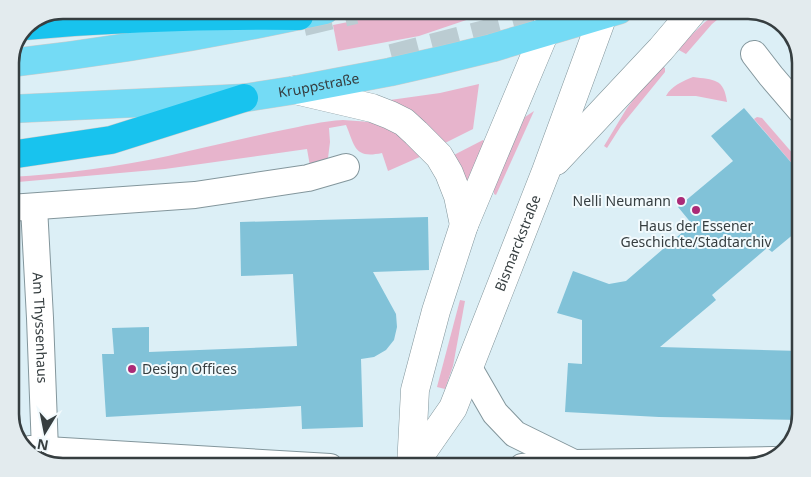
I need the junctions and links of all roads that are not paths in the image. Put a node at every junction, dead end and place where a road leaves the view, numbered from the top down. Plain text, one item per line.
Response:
1 (149, 19) edge
2 (284, 19) tunnel mouth
3 (604, 19) edge
4 (686, 19) edge
5 (548, 21) edge
6 (40, 25) edge
7 (754, 54) dead end
8 (19, 62) edge
9 (295, 90) junction
10 (244, 98) junction
11 (792, 100) edge
12 (19, 109) edge
13 (19, 154) edge
14 (346, 167) dead end
15 (546, 171) junction
16 (22, 207) edge
17 (464, 226) junction
18 (469, 368) junction
19 (37, 450) edge
20 (38, 450) edge
21 (175, 458) edge
22 (411, 458) edge
23 (417, 458) edge
24 (564, 458) edge

1 - 6 highway
2 - 8 main road
3 - 15 main road, Bismarckstraße
4 - 15 main road
5 - 9 main road, Kruppstraße
5 - 17 main road, Bismarckstraße
7 - 11 street
9 - 10 main road, Kruppstraße
9 - 17 main road
10 - 12 main road, Kruppstraße
10 - 13 highway
14 - 16 street
15 - 18 main road, Bismarckstraße
16 - 19 street, Am Thyssenhaus
17 - 22 main road, Bismarckstraße
18 - 23 main road, Bismarckstraße
18 - 24 street
20 - 21 street

